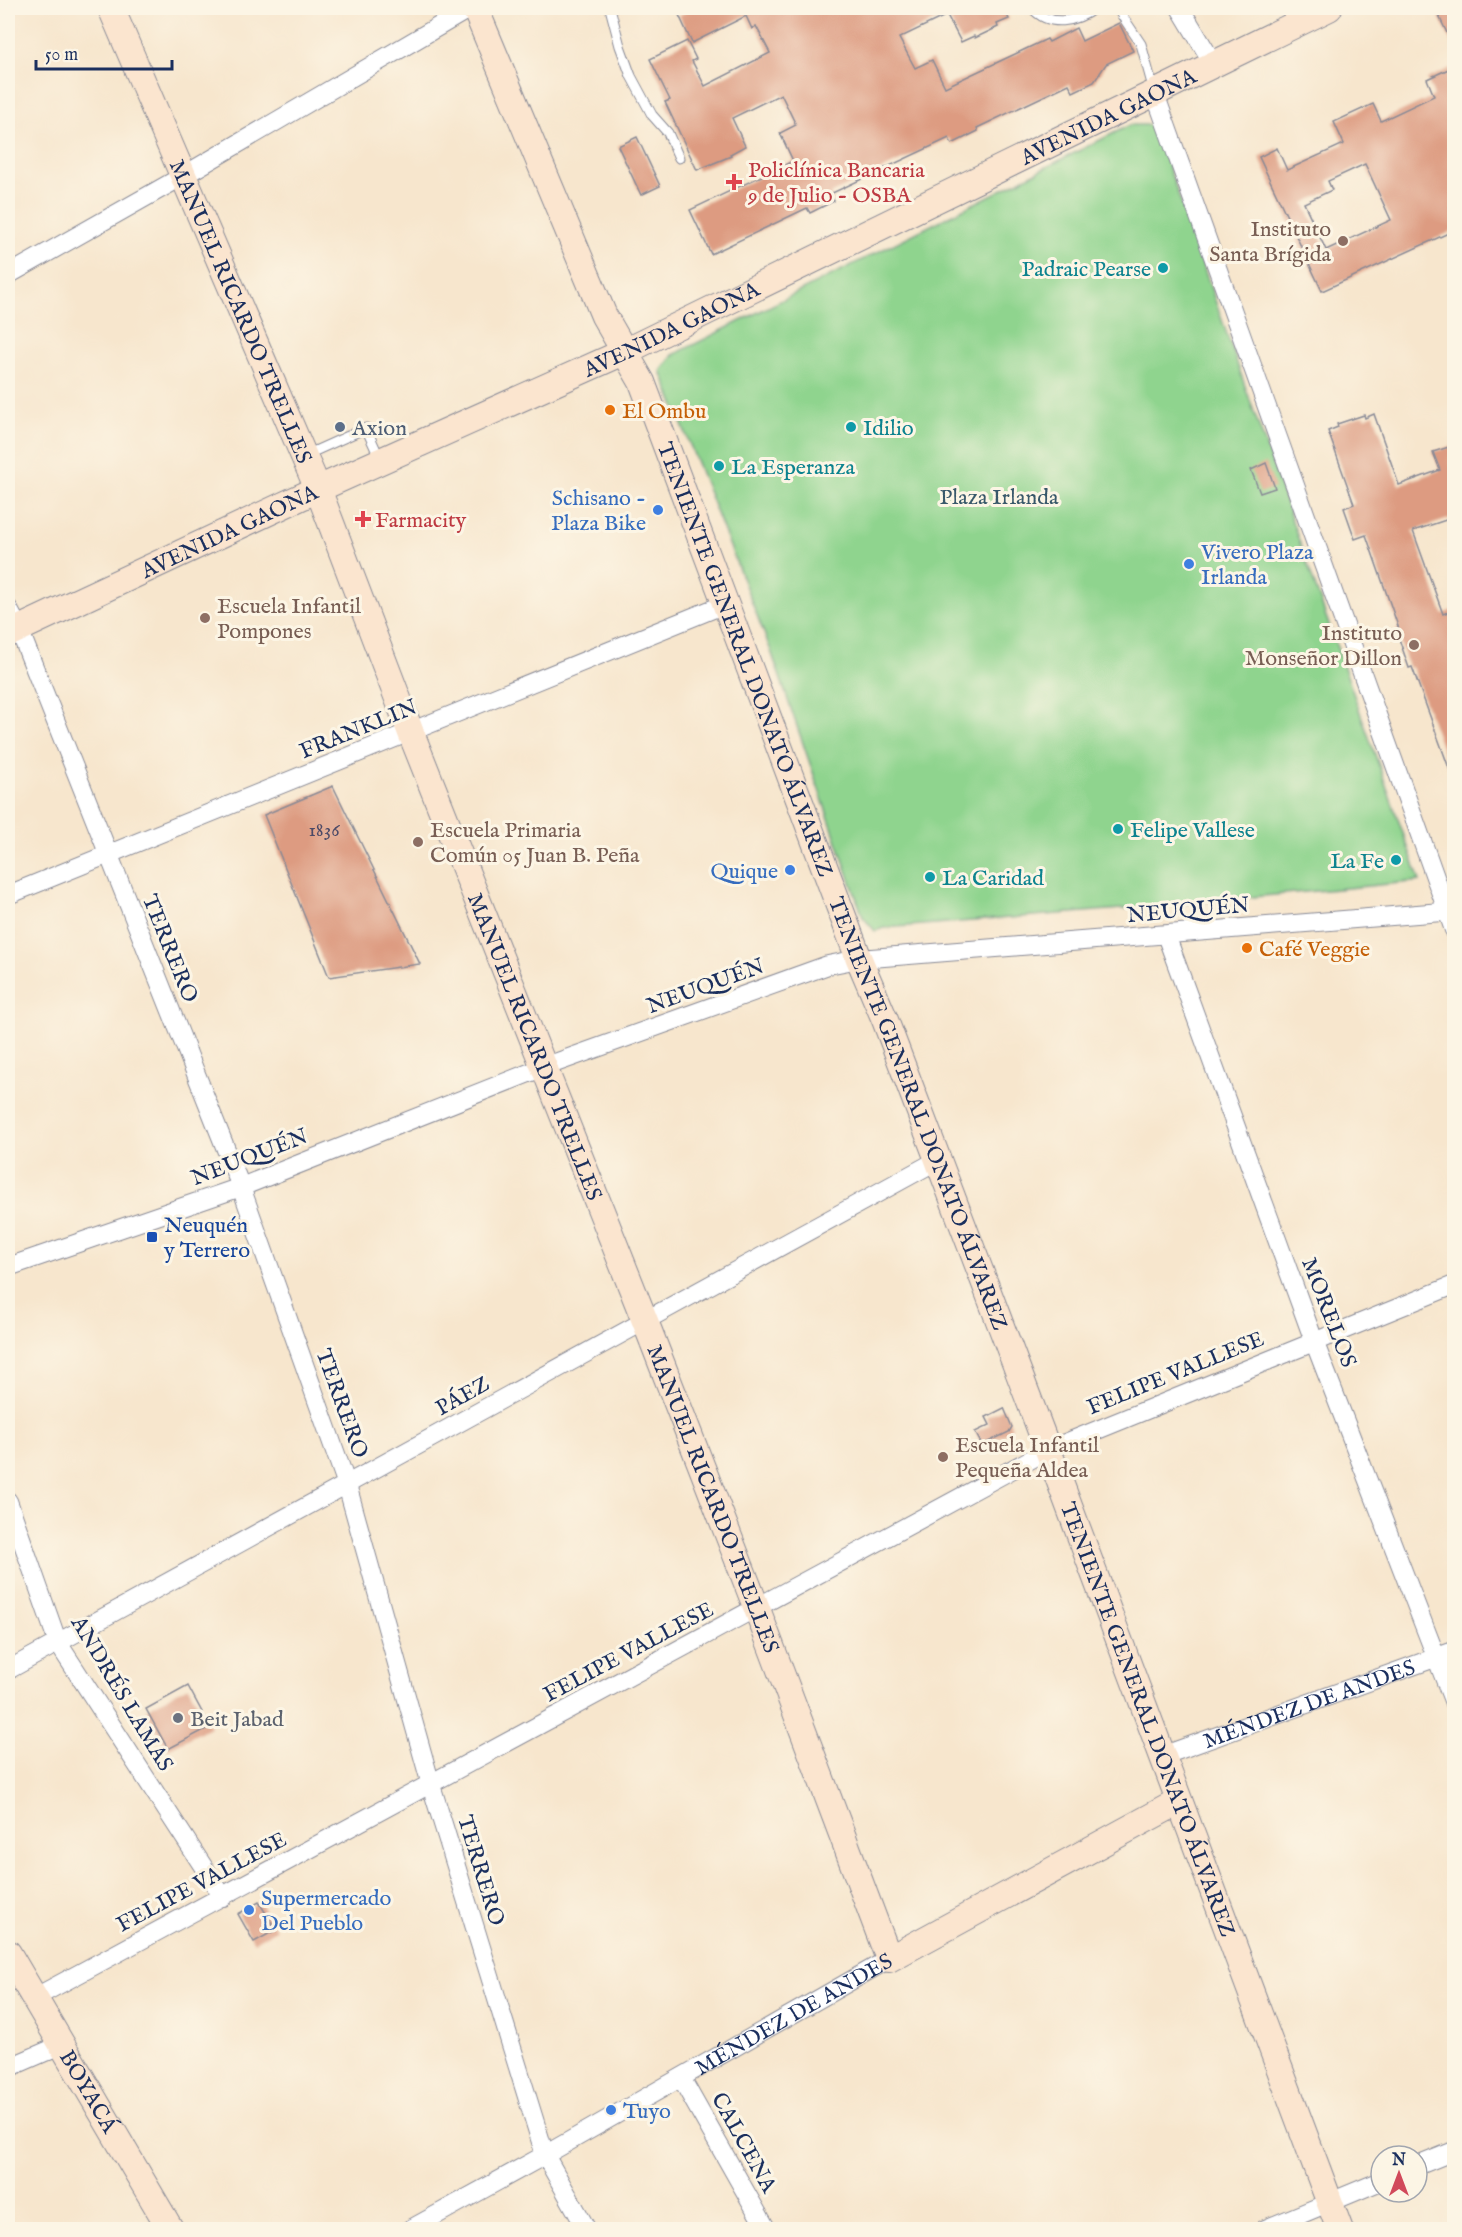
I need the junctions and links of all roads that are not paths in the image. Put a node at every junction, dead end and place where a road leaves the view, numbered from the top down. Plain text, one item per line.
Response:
1 (111, 8) edge
2 (470, 8) edge
3 (475, 8) edge
4 (610, 8) edge
5 (1032, 8) edge
6 (1095, 8) edge
7 (1116, 8) edge
8 (1180, 8) edge
9 (1329, 8) edge
10 (1213, 63) junction
11 (1154, 91) junction
12 (679, 158) dead end
13 (183, 176) junction
14 (8, 275) edge
15 (624, 352) junction
16 (304, 456) junction
17 (381, 461) junction
18 (318, 489) junction
19 (725, 604) junction
20 (11, 624) edge
21 (411, 733) junction
22 (107, 855) junction
23 (8, 895) edge
24 (1451, 911) edge
25 (1455, 930) edge
26 (1166, 935) junction
27 (860, 959) junction
28 (544, 1067) junction
29 (938, 1160) junction
30 (241, 1187) junction
31 (8, 1268) edge
32 (1455, 1285) edge
33 (645, 1321) junction
34 (1314, 1341) junction
35 (1048, 1450) junction
36 (347, 1485) junction
37 (8, 1502) edge
38 (757, 1609) junction
39 (58, 1643) junction
40 (1446, 1654) edge
41 (8, 1670) edge
42 (1455, 1703) edge
43 (1162, 1756) junction
44 (431, 1785) junction
45 (1178, 1802) junction
46 (223, 1897) junction
47 (8, 1953) edge
48 (889, 1959) junction
49 (34, 1998) junction
50 (61, 2045) junction
51 (8, 2068) edge
52 (681, 2078) junction
53 (1455, 2151) edge
54 (544, 2155) junction
55 (1429, 2161) edge
56 (1369, 2186) edge
57 (1329, 2201) junction
58 (171, 2229) edge
59 (410, 2229) edge
60 (587, 2229) edge
61 (767, 2229) edge
62 (1263, 2229) edge
63 (1340, 2229) edge

1 - 13 street, MANUEL RICARDO TRELLES
2 - 13 street
3 - 15 street, TENIENTE GENERAL DONATO ÁLVAREZ
4 - 12 lane
5 - 6 lane
7 - 11 lane
8 - 10 street
9 - 10 street, AVENIDA GAONA
10 - 11 street, AVENIDA GAONA
11 - 15 street, AVENIDA GAONA
11 - 24 street
13 - 14 street
13 - 16 street, MANUEL RICARDO TRELLES
15 - 17 street, AVENIDA GAONA
15 - 19 street, TENIENTE GENERAL DONATO ÁLVAREZ
16 - 17 lane
16 - 18 street, MANUEL RICARDO TRELLES
17 - 18 street, AVENIDA GAONA
18 - 20 street, AVENIDA GAONA
18 - 21 street, MANUEL RICARDO TRELLES
19 - 21 street, FRANKLIN
19 - 27 street, TENIENTE GENERAL DONATO ÁLVAREZ
20 - 22 street, TERRERO
21 - 22 street, FRANKLIN
21 - 28 street, MANUEL RICARDO TRELLES
22 - 23 street, FRANKLIN
22 - 30 street, TERRERO
24 - 25 street
24 - 26 street, NEUQUÉN
26 - 27 street, NEUQUÉN
26 - 34 street, MORELOS
27 - 28 street, NEUQUÉN
27 - 29 street, TENIENTE GENERAL DONATO ÁLVAREZ
28 - 30 street, NEUQUÉN
28 - 33 street, MANUEL RICARDO TRELLES
29 - 33 street, PÁEZ
29 - 35 street, TENIENTE GENERAL DONATO ÁLVAREZ
30 - 31 street, NEUQUÉN
30 - 36 street, TERRERO
32 - 34 street, FELIPE VALLESE
33 - 36 street, PÁEZ
33 - 38 street, MANUEL RICARDO TRELLES
34 - 35 street, FELIPE VALLESE
34 - 40 street, MORELOS
35 - 38 street, FELIPE VALLESE
35 - 43 street, TENIENTE GENERAL DONATO ÁLVAREZ
36 - 39 street, PÁEZ
36 - 44 street, TERRERO
37 - 39 street, ANDRÉS LAMAS
38 - 44 street, FELIPE VALLESE
38 - 48 street, MANUEL RICARDO TRELLES
39 - 41 street, PÁEZ
39 - 46 street, ANDRÉS LAMAS
40 - 42 street, MORELOS
40 - 43 street, MÉNDEZ DE ANDES
43 - 45 street, TENIENTE GENERAL DONATO ÁLVAREZ
44 - 46 street, FELIPE VALLESE
44 - 54 street, TERRERO
45 - 48 street, MÉNDEZ DE ANDES
45 - 57 street, TENIENTE GENERAL DONATO ÁLVAREZ
46 - 49 street, FELIPE VALLESE
47 - 49 street, BOYACÁ
48 - 52 street, MÉNDEZ DE ANDES
49 - 50 street, BOYACÁ
50 - 51 street
50 - 58 street, BOYACÁ
52 - 54 street, MÉNDEZ DE ANDES
52 - 61 street, CALCENA
53 - 55 street
54 - 59 street, MÉNDEZ DE ANDES
54 - 60 street, TERRERO
56 - 57 street
57 - 62 street
57 - 63 street, TENIENTE GENERAL DONATO ÁLVAREZ

